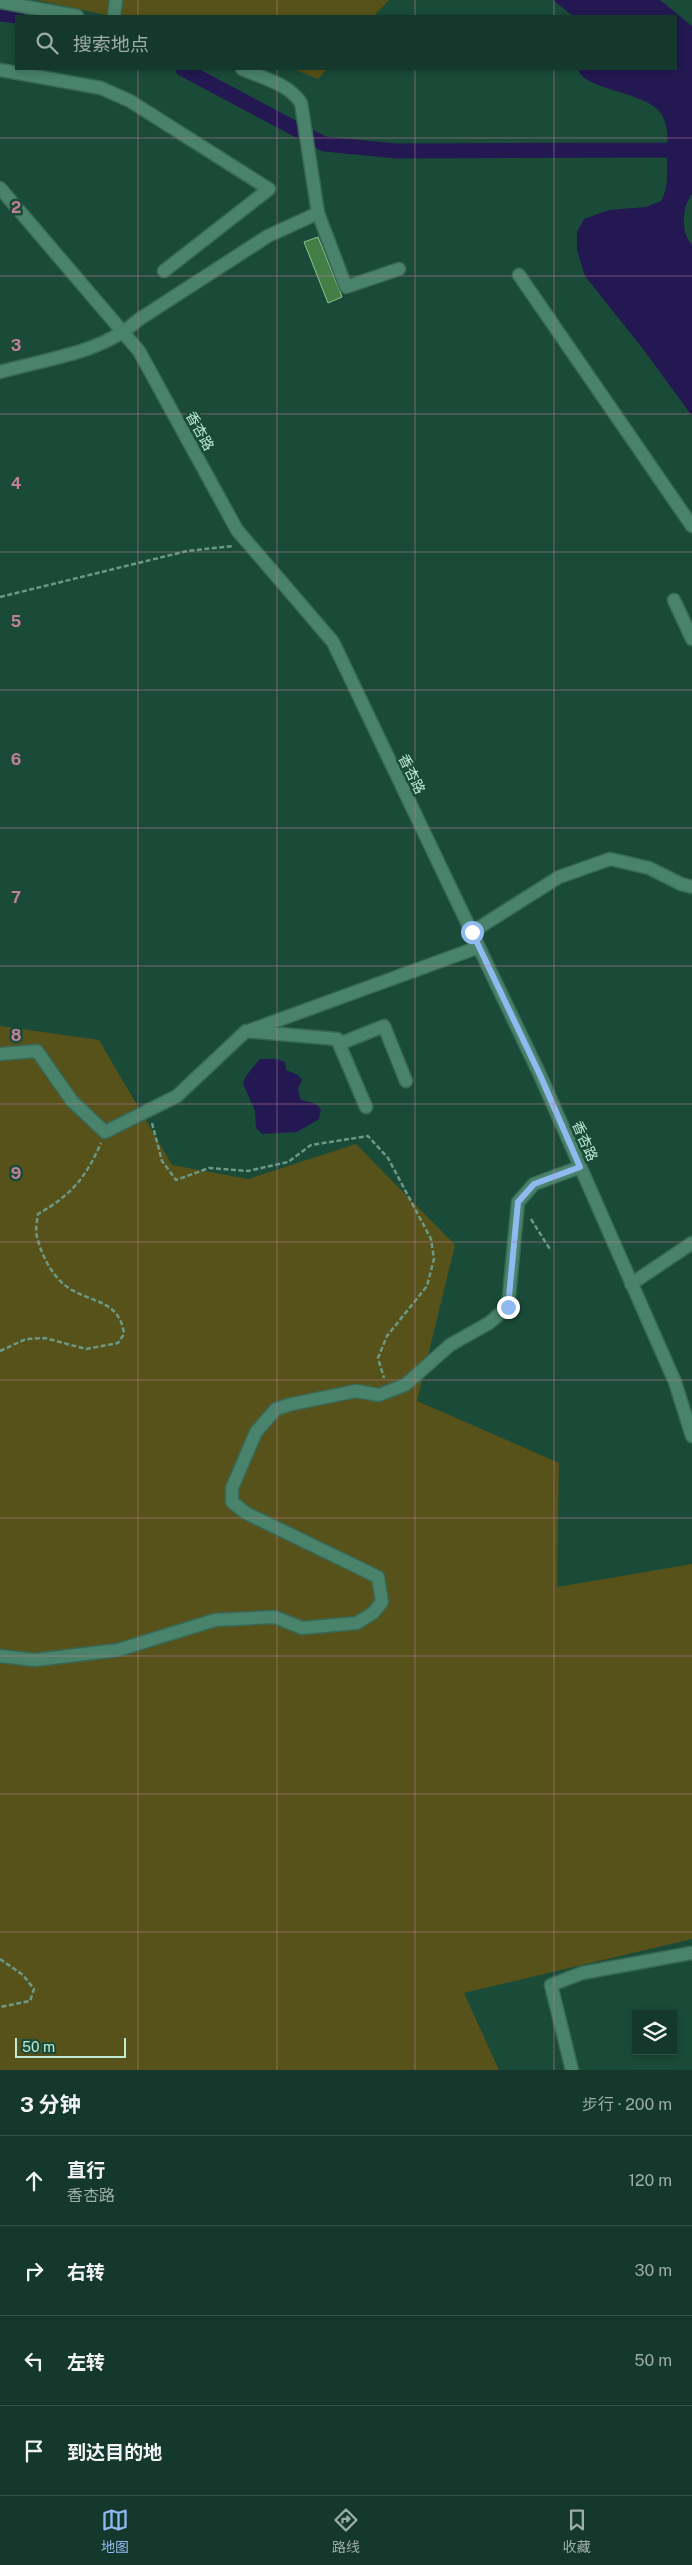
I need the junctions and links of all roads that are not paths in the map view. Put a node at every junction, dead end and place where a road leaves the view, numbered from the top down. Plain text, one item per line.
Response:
1 (116, 0) edge
2 (0, 2) edge
3 (72, 15) edge
4 (114, 15) edge
5 (0, 70) edge
6 (244, 70) edge
7 (0, 188) edge
8 (318, 213) junction
9 (398, 269) dead end
10 (164, 271) dead end
11 (519, 275) dead end
12 (124, 333) junction
13 (0, 372) edge
14 (692, 526) edge
15 (674, 600) dead end
16 (692, 639) edge
17 (692, 887) edge
18 (472, 932) junction
19 (479, 947) junction
20 (246, 1031) junction
21 (339, 1044) junction
22 (0, 1054) edge
23 (406, 1081) dead end
24 (366, 1107) dead end
25 (580, 1167) junction
26 (692, 1243) edge
27 (631, 1284) junction
28 (692, 1436) edge
29 (0, 1656) edge
30 (692, 1953) edge
31 (572, 2070) edge

1 - 4 street
2 - 3 street
5 - 10 street
6 - 8 street
7 - 12 street, 香杏路
8 - 9 street
8 - 12 street
11 - 14 street
12 - 13 street
12 - 18 street, 香杏路
15 - 16 street
17 - 18 street
18 - 19 street, 香杏路
19 - 20 street
19 - 25 street, 香杏路
20 - 21 street
20 - 22 street
21 - 23 street
21 - 24 street
25 - 27 street, 香杏路
25 - 29 street
26 - 27 street
27 - 28 street, 香杏路
30 - 31 street

